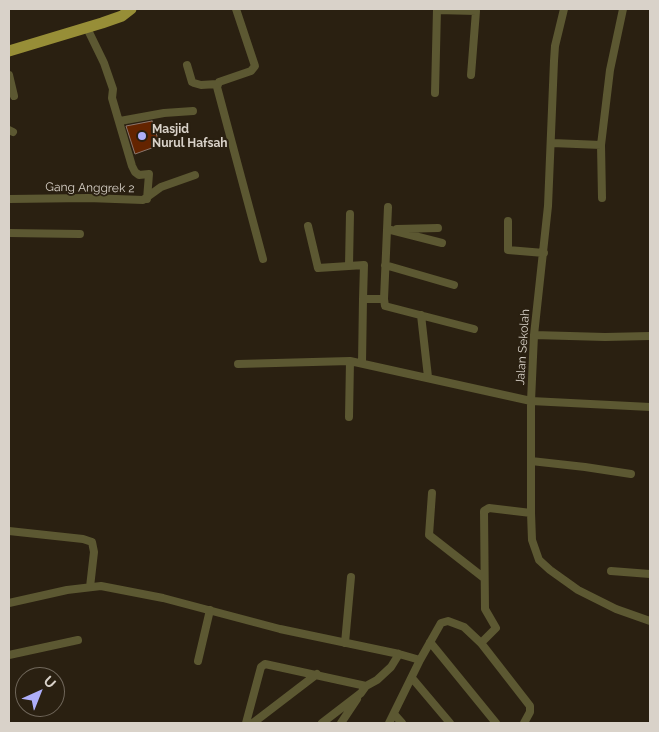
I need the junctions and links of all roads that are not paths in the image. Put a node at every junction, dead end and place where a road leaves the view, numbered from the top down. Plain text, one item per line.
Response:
1 (131, 9) edge
2 (236, 9) edge
3 (437, 9) edge
4 (564, 9) edge
5 (623, 9) edge
6 (87, 28) junction
7 (9, 50) edge
8 (187, 65) dead end
9 (9, 75) edge
10 (472, 75) dead end
11 (217, 84) junction
12 (434, 93) dead end
13 (14, 96) dead end
14 (193, 110) dead end
15 (120, 120) junction
16 (552, 143) junction
17 (601, 145) junction
18 (195, 175) dead end
19 (602, 198) dead end
20 (9, 199) edge
21 (147, 199) junction
22 (388, 207) dead end
23 (350, 214) dead end
24 (508, 221) dead end
25 (308, 226) dead end
26 (438, 228) dead end
27 (387, 229) junction
28 (9, 233) edge
29 (80, 234) dead end
30 (442, 243) dead end
31 (544, 254) junction
32 (263, 259) dead end
33 (348, 265) junction
34 (386, 265) junction
35 (454, 285) dead end
36 (384, 299) junction
37 (363, 300) junction
38 (421, 315) junction
39 (474, 329) dead end
40 (534, 335) junction
41 (650, 336) edge
42 (350, 361) junction
43 (362, 363) junction
44 (238, 364) dead end
45 (428, 377) junction
46 (531, 401) junction
47 (650, 407) edge
48 (349, 417) dead end
49 (531, 461) junction
50 (631, 474) dead end
51 (432, 493) dead end
52 (530, 513) junction
53 (9, 531) edge
54 (611, 571) dead end
55 (650, 574) edge
56 (351, 577) dead end
57 (484, 578) junction
58 (90, 587) junction
59 (9, 603) edge
60 (210, 610) junction
61 (650, 621) edge
62 (78, 640) dead end
63 (430, 642) junction
64 (345, 643) junction
65 (480, 643) junction
66 (399, 654) junction
67 (9, 656) edge
68 (420, 660) junction
69 (198, 662) dead end
70 (316, 674) junction
71 (412, 678) junction
72 (366, 686) junction
73 (361, 693) junction
74 (394, 714) junction
75 (246, 723) edge
76 (253, 723) edge
77 (322, 723) edge
78 (341, 723) edge
79 (389, 723) edge
80 (402, 723) edge
81 (450, 723) edge
82 (496, 723) edge
83 (524, 723) edge

1 - 6 main road
2 - 11 street
3 - 10 street
3 - 12 street
4 - 16 street, Jalan Sekolah
5 - 17 street
6 - 7 main road
6 - 15 street
8 - 11 street
9 - 13 street
11 - 32 street
14 - 15 street
15 - 21 street
16 - 17 street
16 - 31 street, Jalan Sekolah
17 - 19 street
18 - 21 street, Gang Anggrek 2
20 - 21 street, Gang Anggrek 2
22 - 27 street
23 - 33 street
24 - 31 street
25 - 33 street
26 - 27 street
27 - 30 street
27 - 34 street
28 - 29 street
31 - 40 street, Jalan Sekolah
33 - 37 street
34 - 35 street
34 - 36 street
36 - 37 street
36 - 38 street
37 - 43 street
38 - 39 street
38 - 45 street
40 - 41 street
40 - 46 street, Jalan Sekolah
42 - 43 street
42 - 44 street
42 - 48 street
43 - 45 street
45 - 46 street
46 - 47 street
46 - 49 street, Jalan Sekolah
49 - 50 street
49 - 52 street, Jalan Sekolah
51 - 57 street
52 - 57 street
52 - 61 street, Jalan Sekolah
53 - 58 street
54 - 55 street
56 - 64 street
57 - 65 street
58 - 59 street
58 - 60 street
60 - 64 street
60 - 69 street
62 - 67 street
63 - 65 street
63 - 68 street
63 - 82 street
64 - 66 street
65 - 83 street
66 - 68 street
66 - 72 street
68 - 71 street
70 - 72 street
70 - 75 street
70 - 76 street
71 - 74 street
71 - 81 street
72 - 73 street
73 - 77 street
73 - 78 street
74 - 79 street
74 - 80 street

